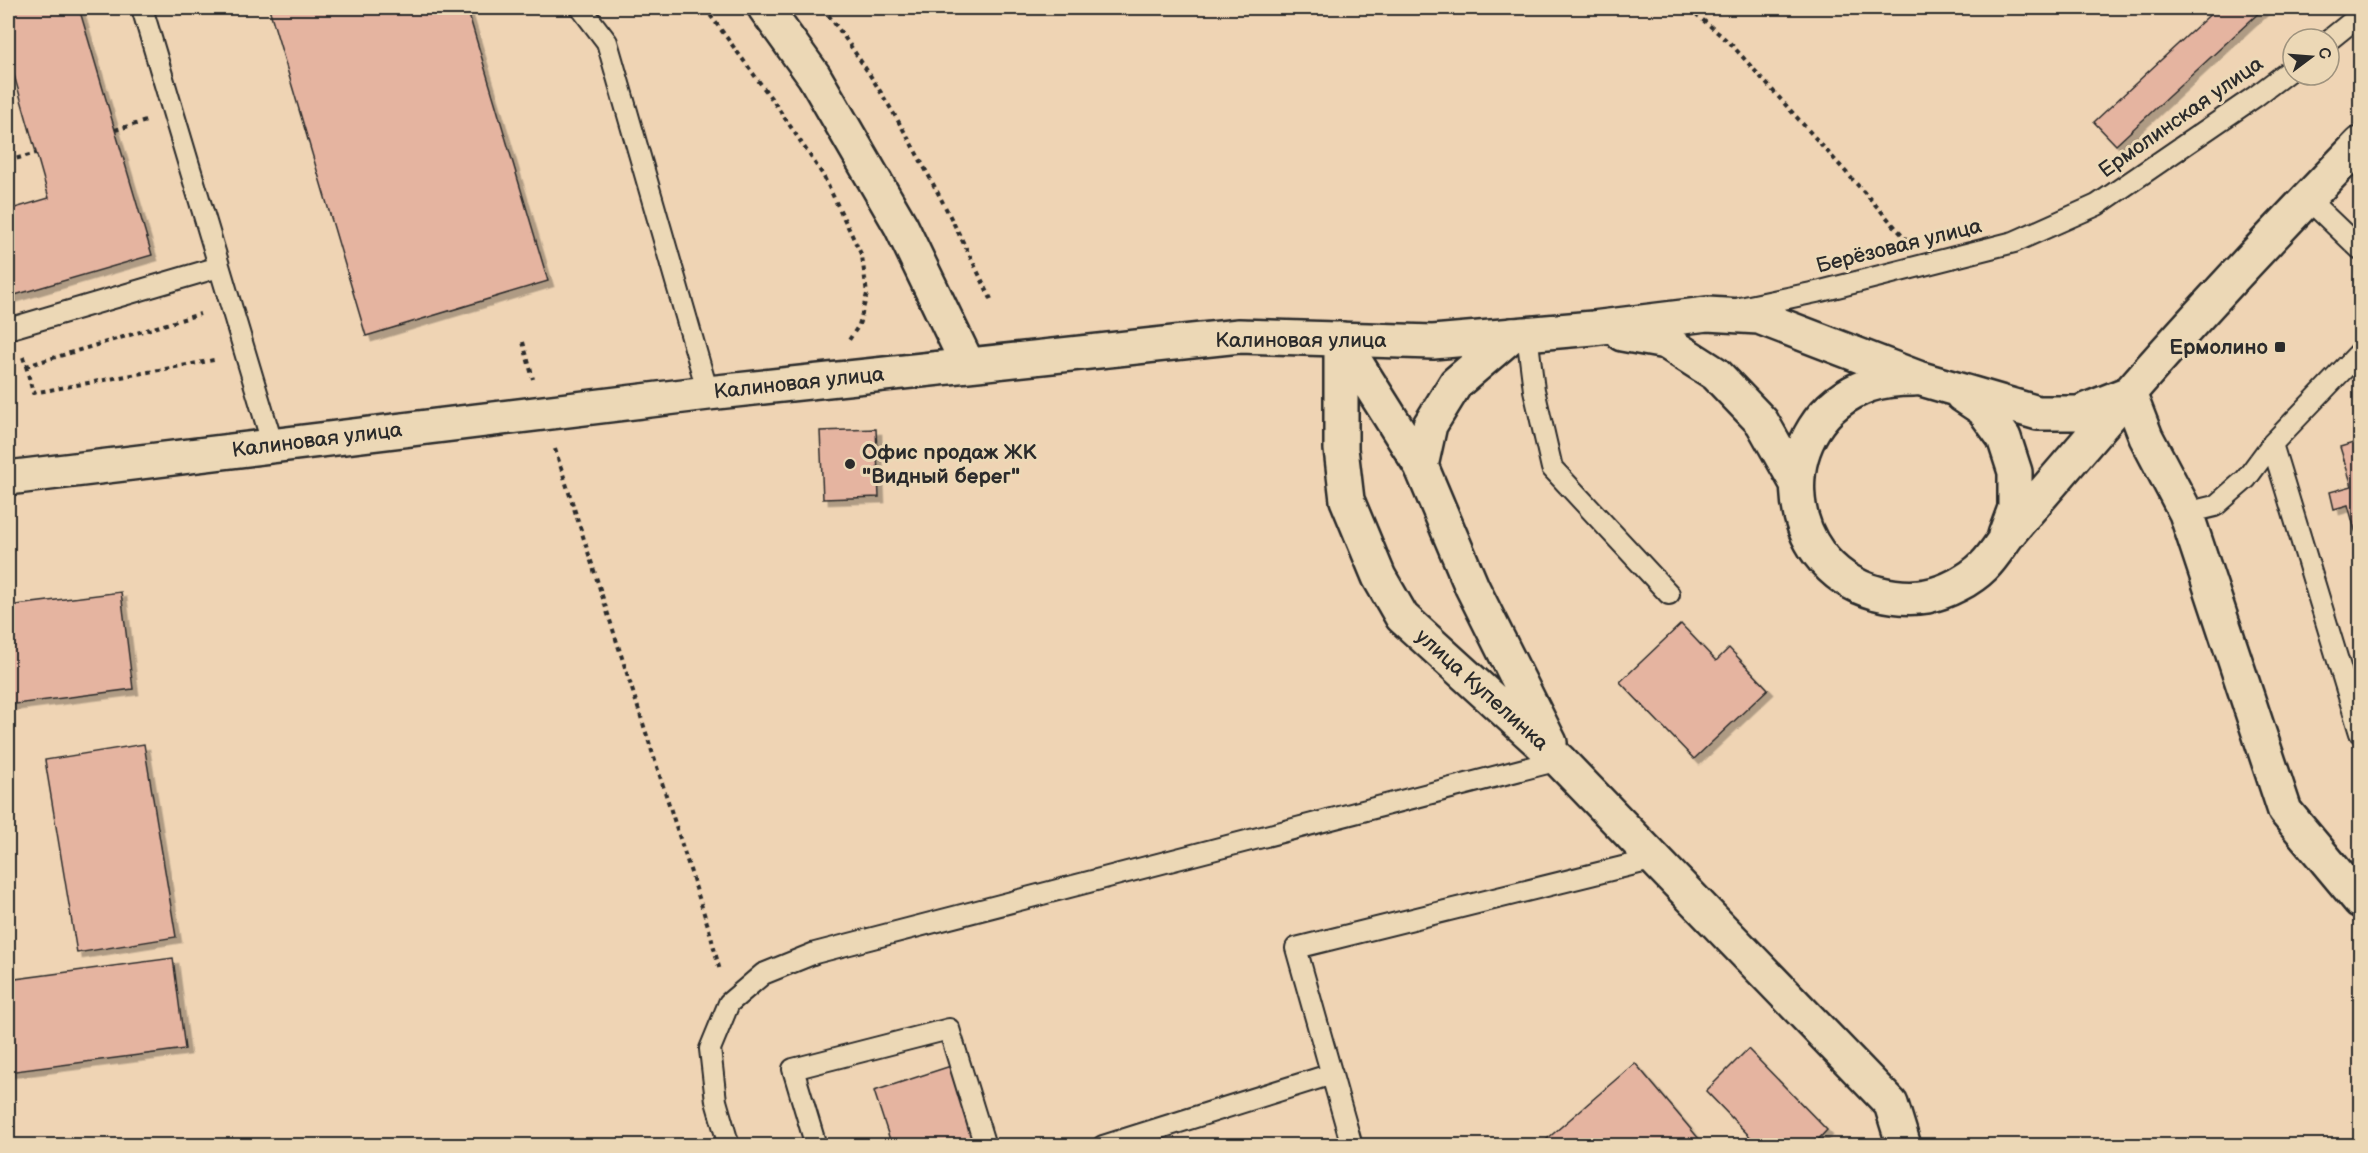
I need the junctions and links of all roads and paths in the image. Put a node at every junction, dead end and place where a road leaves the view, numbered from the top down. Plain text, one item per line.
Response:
1 (142, 8) edge
2 (580, 8) edge
3 (705, 8) edge
4 (765, 8) edge
5 (823, 8) edge
6 (1689, 8) edge
7 (2361, 15) edge
8 (2341, 31) edge
9 (2281, 77) edge
10 (2361, 144) edge
11 (36, 153) dead end
12 (8, 160) edge
13 (2308, 199) junction
14 (2097, 205) joint
15 (2361, 249) edge
16 (1928, 263) junction
17 (219, 267) junction
18 (991, 299) dead end
19 (200, 314) dead end
20 (1707, 314) junction
21 (11, 328) edge
22 (1593, 328) junction
23 (1520, 334) junction
24 (1341, 339) junction
25 (523, 342) dead end
26 (845, 346) dead end
27 (2361, 352) edge
28 (214, 360) dead end
29 (968, 365) junction
30 (26, 366) junction
31 (1918, 378) junction
32 (1953, 388) junction
33 (708, 393) junction
34 (2129, 393) junction
35 (544, 413) junction
36 (2272, 444) junction
37 (273, 446) junction
38 (1421, 466) junction
39 (8, 478) edge
40 (1796, 482) junction
41 (2186, 513) junction
42 (2003, 539) junction
43 (1669, 594) dead end
44 (2361, 733) edge
45 (1559, 760) junction
46 (1655, 859) junction
47 (2361, 901) edge
48 (729, 1003) junction
49 (1332, 1074) junction
50 (729, 1146) edge
51 (816, 1146) edge
52 (985, 1146) edge
53 (1103, 1146) edge
54 (1352, 1146) edge
55 (1904, 1146) edge

1 - 17 lane
2 - 33 lane
3 - 26 path
4 - 29 street
5 - 18 path
6 - 16 path
7 - 8 lane
9 - 14 lane, Ермолинская улица
10 - 13 street
11 - 12 path
13 - 15 lane
13 - 34 street
14 - 16 lane, Берёзовая улица
16 - 20 lane, Берёзовая улица
17 - 21 lane
17 - 37 lane
19 - 30 path
20 - 22 street
20 - 31 street
21 - 30 path
22 - 23 street, Калиновая улица
22 - 40 street
23 - 24 street, Калиновая улица
23 - 38 street
23 - 43 lane
24 - 29 street, Калиновая улица
24 - 38 street, улица Купелинка
24 - 45 street, улица Купелинка
25 - 35 path
27 - 36 lane
28 - 30 path
29 - 33 street, Калиновая улица
31 - 32 street
31 - 40 street
32 - 34 street
32 - 42 street
33 - 35 street, Калиновая улица
34 - 41 street
34 - 42 street
35 - 37 street, Калиновая улица
35 - 48 path
36 - 41 lane
36 - 44 lane
37 - 39 street, Калиновая улица
38 - 45 street, улица Купелинка
40 - 42 street
41 - 47 street
45 - 46 street
45 - 48 lane
46 - 49 lane
46 - 55 street
48 - 50 lane
49 - 53 lane
49 - 54 lane
51 - 52 lane

